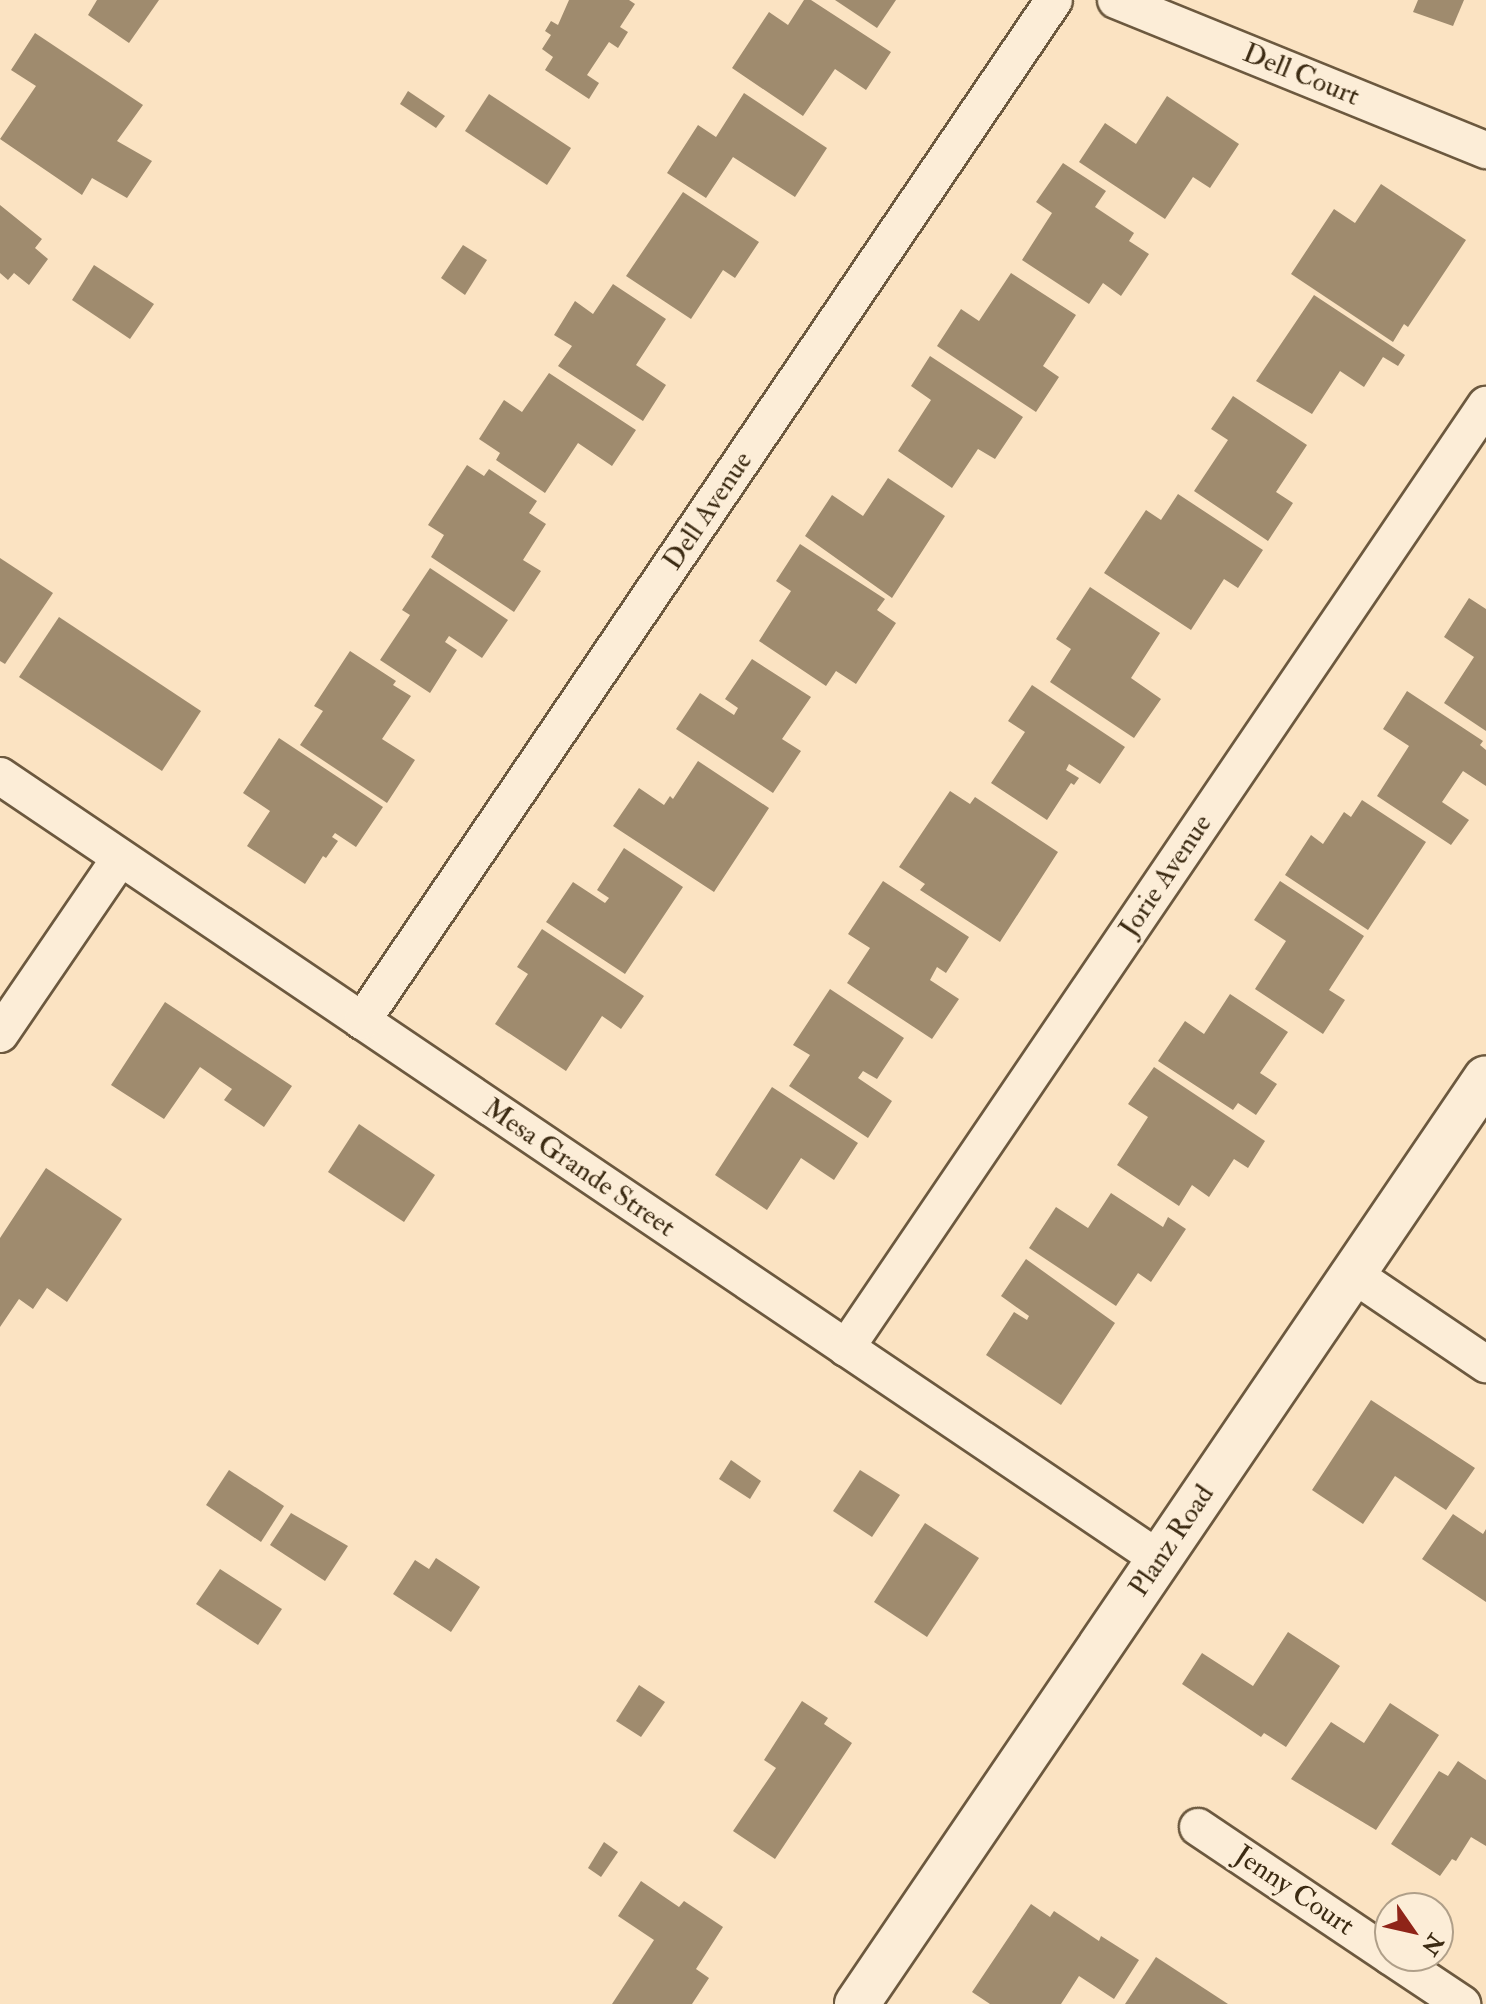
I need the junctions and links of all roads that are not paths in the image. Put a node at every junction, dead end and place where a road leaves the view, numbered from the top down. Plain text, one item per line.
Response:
1 (1054, 0) edge
2 (1116, 0) edge
3 (1486, 150) edge
4 (1486, 405) edge
5 (0, 776) edge
6 (120, 858) junction
7 (362, 1021) junction
8 (0, 1034) edge
9 (1486, 1078) edge
10 (1353, 1274) junction
11 (846, 1348) junction
12 (1486, 1364) edge
13 (1159, 1559) junction
14 (1198, 1827) dead end
15 (1374, 1945) edge
16 (1414, 1972) edge
17 (857, 2004) edge
18 (1462, 2004) edge

1 - 7 street, Dell Avenue
2 - 3 street, Dell Court
4 - 11 street, Jorie Avenue
5 - 6 street, Mesa Grande Street
6 - 7 street, Mesa Grande Street
6 - 8 street
7 - 11 street, Mesa Grande Street
9 - 10 street, Planz Road
10 - 12 street
10 - 13 street, Planz Road
11 - 13 street, Mesa Grande Street
13 - 17 street, Planz Road
14 - 15 street, Jenny Court
16 - 18 street, Jenny Court

